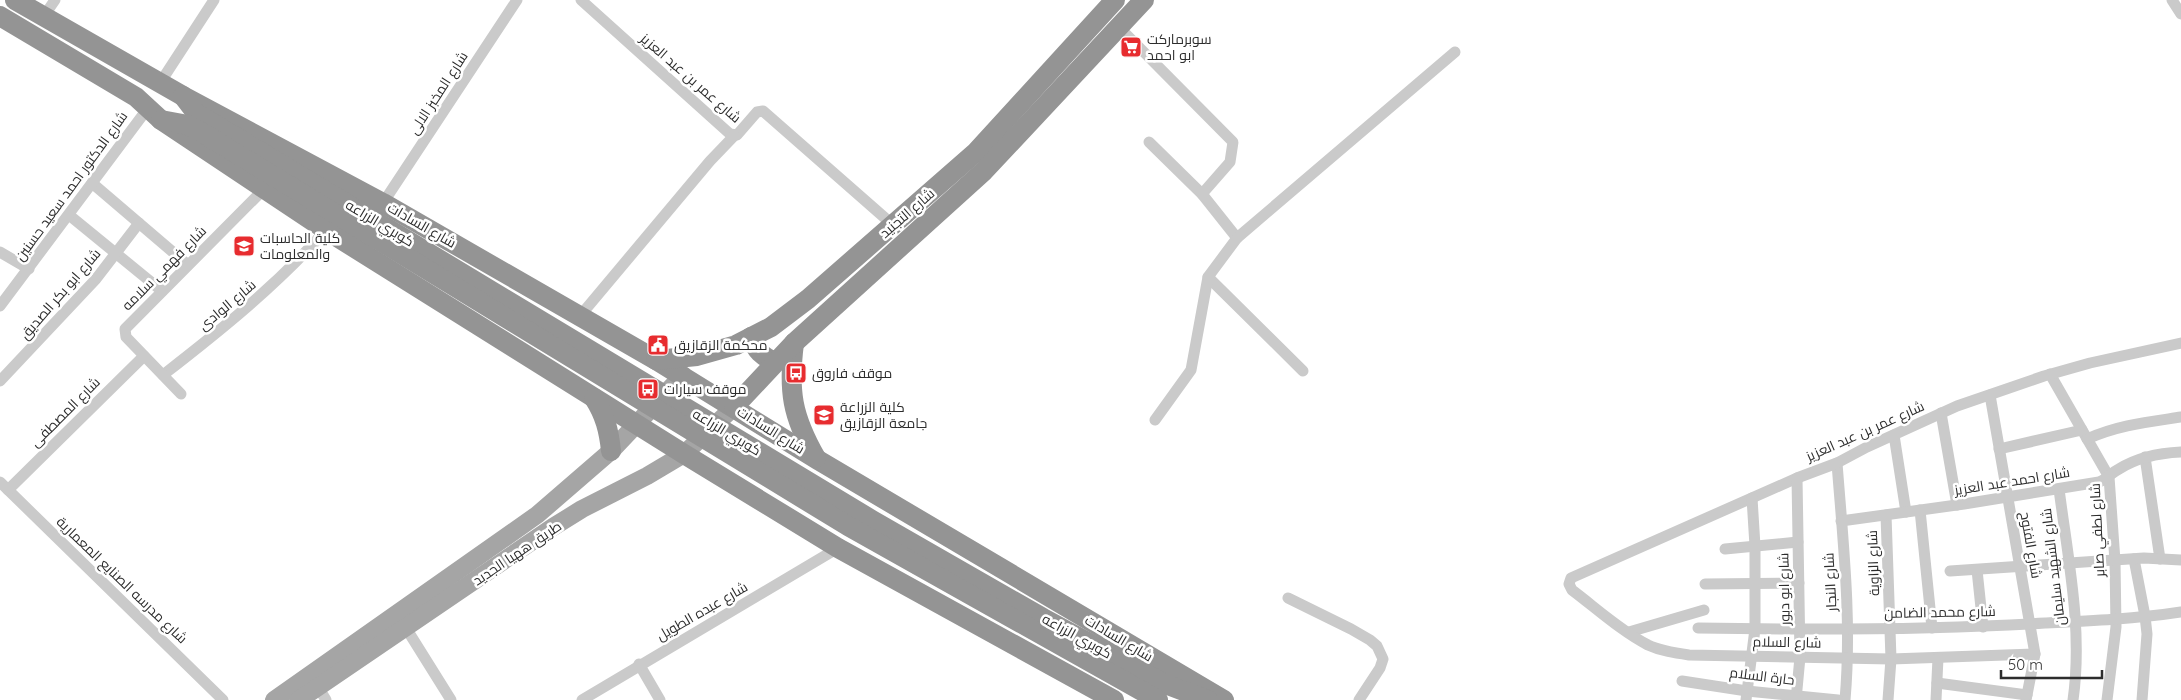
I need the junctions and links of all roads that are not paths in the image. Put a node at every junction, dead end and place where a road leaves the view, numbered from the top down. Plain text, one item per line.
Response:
1 (15, 0) edge
2 (214, 0) edge
3 (517, 0) edge
4 (1115, 0) edge
5 (1144, 0) edge
6 (2172, 0) edge
7 (589, 3) edge
8 (49, 8) edge
9 (2181, 14) edge
10 (0, 16) edge
11 (1119, 27) junction
12 (1085, 33) junction
13 (1101, 47) junction
14 (1455, 52) dead end
15 (160, 83) junction
16 (183, 96) junction
17 (154, 114) junction
18 (734, 136) junction
19 (1149, 142) dead end
20 (92, 183) junction
21 (264, 189) junction
22 (1202, 194) junction
23 (383, 203) junction
24 (69, 215) junction
25 (139, 223) junction
26 (893, 225) junction
27 (326, 230) junction
28 (1237, 238) junction
29 (0, 252) edge
30 (116, 253) junction
31 (188, 265) junction
32 (29, 269) junction
33 (1208, 277) junction
34 (162, 291) junction
35 (0, 306) edge
36 (580, 316) junction
37 (751, 337) junction
38 (794, 343) junction
39 (2181, 343) edge
40 (144, 356) junction
41 (656, 360) junction
42 (775, 362) junction
43 (1303, 372) dead end
44 (2050, 374) junction
45 (683, 375) junction
46 (163, 376) junction
47 (0, 381) edge
48 (181, 394) dead end
49 (1990, 395) junction
50 (594, 398) junction
51 (734, 407) junction
52 (1941, 413) junction
53 (2181, 417) edge
54 (1155, 420) dead end
55 (637, 425) junction
56 (1894, 435) junction
57 (2085, 435) junction
58 (1999, 449) junction
59 (611, 451) junction
60 (2181, 452) edge
61 (684, 454) junction
62 (2146, 457) junction
63 (818, 460) junction
64 (1837, 463) junction
65 (2109, 477) junction
66 (1797, 478) junction
67 (4, 486) edge
68 (2059, 489) junction
69 (2007, 497) junction
70 (1752, 498) junction
71 (1957, 505) junction
72 (1920, 510) junction
73 (1906, 512) junction
74 (1886, 515) junction
75 (1841, 521) junction
76 (1798, 542) junction
77 (1756, 546) junction
78 (838, 548) junction
79 (1724, 549) dead end
80 (2134, 559) junction
81 (2160, 559) junction
82 (2181, 560) edge
83 (2115, 561) junction
84 (2069, 564) junction
85 (2020, 568) junction
86 (1977, 570) junction
87 (1950, 571) dead end
88 (1571, 578) joint
89 (1756, 583) junction
90 (1799, 583) junction
91 (1705, 584) dead end
92 (1288, 598) dead end
93 (1704, 610) dead end
94 (2181, 612) edge
95 (2145, 616) junction
96 (2116, 619) junction
97 (2076, 622) junction
98 (2030, 624) junction
99 (1983, 627) junction
100 (406, 628) junction
101 (1698, 628) dead end
102 (1848, 628) junction
103 (1890, 628) junction
104 (1932, 628) junction
105 (1755, 629) junction
106 (1800, 629) junction
107 (1629, 632) junction
108 (2035, 654) junction
109 (1751, 656) junction
110 (1800, 657) junction
111 (1849, 658) junction
112 (1938, 658) junction
113 (1891, 659) junction
114 (640, 664) junction
115 (1682, 680) dead end
116 (1937, 683) junction
117 (322, 694) edge
118 (1746, 696) edge
119 (1797, 698) edge
120 (2027, 698) edge
121 (223, 700) edge
122 (274, 700) edge
123 (299, 700) edge
124 (450, 700) edge
125 (582, 700) edge
126 (660, 700) edge
127 (1114, 700) edge
128 (1158, 700) edge
129 (1208, 700) edge
130 (1224, 700) edge
131 (1359, 700) edge
132 (1838, 700) edge
133 (1845, 700) edge
134 (1888, 700) edge
135 (1936, 700) edge
136 (2073, 700) edge
137 (2107, 700) edge
138 (2142, 700) edge

1 - 8 highway, شارع السادات
2 - 15 street
3 - 23 street, شارع المخبز الالى
4 - 12 highway, شارع التجنيد
5 - 11 highway, شارع التجنيد
6 - 9 street
7 - 18 street, شارع عمر بن عبد العزيز
8 - 15 highway, شارع السادات
10 - 17 highway
11 - 13 highway, شارع التجنيد
11 - 22 street
12 - 13 highway
12 - 26 highway, شارع التجنيد
13 - 38 highway, شارع التجنيد
14 - 28 street
15 - 16 highway, شارع السادات
16 - 23 highway, شارع السادات
16 - 129 highway, كوبري الزراعه, bridge
17 - 20 street, شارع الدكتور احمد سعيد حسنين
17 - 21 highway
17 - 128 highway, كوبري الزراعه, bridge
18 - 26 street, شارع عمر بن عبد العزيز
18 - 36 street
19 - 22 street
20 - 24 street, شارع الدكتور احمد سعيد حسنين
20 - 25 street
21 - 27 highway
21 - 31 street, شارع فهمي سلامه
22 - 28 street
23 - 36 highway, شارع السادات
24 - 30 street
24 - 32 street, شارع الدكتور احمد سعيد حسنين
25 - 30 street, شارع ابو بكر الصديق
25 - 31 street
26 - 37 highway, شارع التجنيد
27 - 46 street, شارع الوادى
27 - 50 highway
28 - 33 street
29 - 32 street
30 - 34 street
30 - 47 street, شارع ابو بكر الصديق
31 - 34 street, شارع فهمي سلامه
32 - 35 street, شارع الدكتور احمد سعيد حسنين
33 - 43 street
33 - 54 street
34 - 40 street, شارع فهمي سلامه
36 - 41 highway, شارع السادات
37 - 41 highway, شارع التجنيد
37 - 42 highway
38 - 42 highway, شارع التجنيد
38 - 63 highway
39 - 44 street, شارع عمر بن عبد العزيز
40 - 46 street, شارع فهمي سلامه
40 - 67 street, شارع المصطفى
41 - 45 highway, شارع السادات
42 - 51 highway, شارع التجنيد
44 - 49 street, شارع عمر بن عبد العزيز
44 - 57 street, شارع لطفي صابر
45 - 51 highway, شارع السادات
45 - 55 main road, طريق ههيا الجديد
46 - 48 street, شارع فهمي سلامه
49 - 52 street, شارع عمر بن عبد العزيز
49 - 58 street, شارع الفتوح
50 - 55 highway
50 - 59 highway
51 - 61 main road, طريق ههيا الجديد
51 - 63 highway, شارع السادات
52 - 56 street, شارع عمر بن عبد العزيز
52 - 71 street
53 - 57 street
55 - 59 main road, طريق ههيا الجديد
55 - 61 highway
56 - 64 street, شارع عمر بن عبد العزيز
56 - 73 street
57 - 58 street
57 - 65 street, شارع لطفي صابر
58 - 69 street, شارع الفتوح
59 - 122 main road, طريق ههيا الجديد
60 - 62 street, شارع احمد عبد العزيز
61 - 78 highway
61 - 100 main road, طريق ههيا الجديد
62 - 65 street, شارع احمد عبد العزيز
62 - 81 street
63 - 130 highway, شارع السادات
64 - 66 street, شارع عمر بن عبد العزيز
64 - 75 street, شارع النجار
65 - 68 street, شارع احمد عبد العزيز
65 - 83 street, شارع لطفي صابر
66 - 70 street, شارع عمر بن عبد العزيز
66 - 76 street, شارع ابو دبور
67 - 121 street, شارع مدرسه الصنايع المعمارية
68 - 69 street, شارع احمد عبد العزيز
68 - 84 street, شارع الشهيد سليمان
69 - 71 street, شارع احمد عبد العزيز
69 - 85 street, شارع الفتوح
70 - 77 street
70 - 88 street, شارع عمر بن عبد العزيز
71 - 72 street, شارع احمد عبد العزيز
72 - 73 street, شارع احمد عبد العزيز
72 - 104 street
73 - 74 street, شارع احمد عبد العزيز
74 - 75 street, شارع احمد عبد العزيز
74 - 103 street, شارع الزاوية
75 - 102 street, شارع النجار
76 - 77 street
76 - 90 street, شارع ابو دبور
77 - 79 street
77 - 89 street
78 - 114 street, شارع عبده الطويل
78 - 127 highway
80 - 81 street
80 - 83 street
80 - 95 street
81 - 82 street
83 - 84 street
83 - 96 street, شارع لطفي صابر
84 - 85 street
84 - 97 street, شارع الشهيد سليمان
85 - 86 street
85 - 98 street, شارع الفتوح
86 - 87 street
86 - 99 street
88 - 107 street, شارع السلام
89 - 90 street
89 - 91 street
89 - 105 street
90 - 106 street, شارع ابو دبور
92 - 131 street
93 - 107 street
94 - 95 street, شارع محمد الضامن
95 - 96 street, شارع محمد الضامن
95 - 138 street
96 - 97 street, شارع محمد الضامن
96 - 137 street, شارع لطفي صابر
97 - 98 street, شارع محمد الضامن
97 - 136 street, شارع الشهيد سليمان
98 - 99 street, شارع محمد الضامن
98 - 108 street, شارع الفتوح
99 - 104 street, شارع محمد الضامن
100 - 117 main road, طريق ههيا الجديد
100 - 124 street
101 - 105 street, شارع محمد الضامن
102 - 103 street, شارع محمد الضامن
102 - 106 street, شارع محمد الضامن
102 - 111 street, شارع النجار
103 - 104 street, شارع محمد الضامن
103 - 113 street, شارع الزاوية
105 - 106 street, شارع محمد الضامن
105 - 109 street
106 - 110 street, شارع ابو دبور
107 - 109 street, شارع السلام
108 - 112 street, شارع السلام
108 - 120 street, شارع الفتوح
109 - 110 street, شارع السلام
109 - 118 street
110 - 111 street, شارع السلام
110 - 119 street, شارع ابو دبور
111 - 113 street, شارع السلام
111 - 133 street, شارع النجار
112 - 113 street, شارع السلام
112 - 116 street
113 - 134 street, شارع الزاوية
114 - 125 street, شارع عبده الطويل
114 - 126 street
115 - 118 street, حارة السلام
116 - 120 street
116 - 135 street
117 - 123 main road, طريق ههيا الجديد
118 - 119 street, حارة السلام
119 - 132 street, حارة السلام

